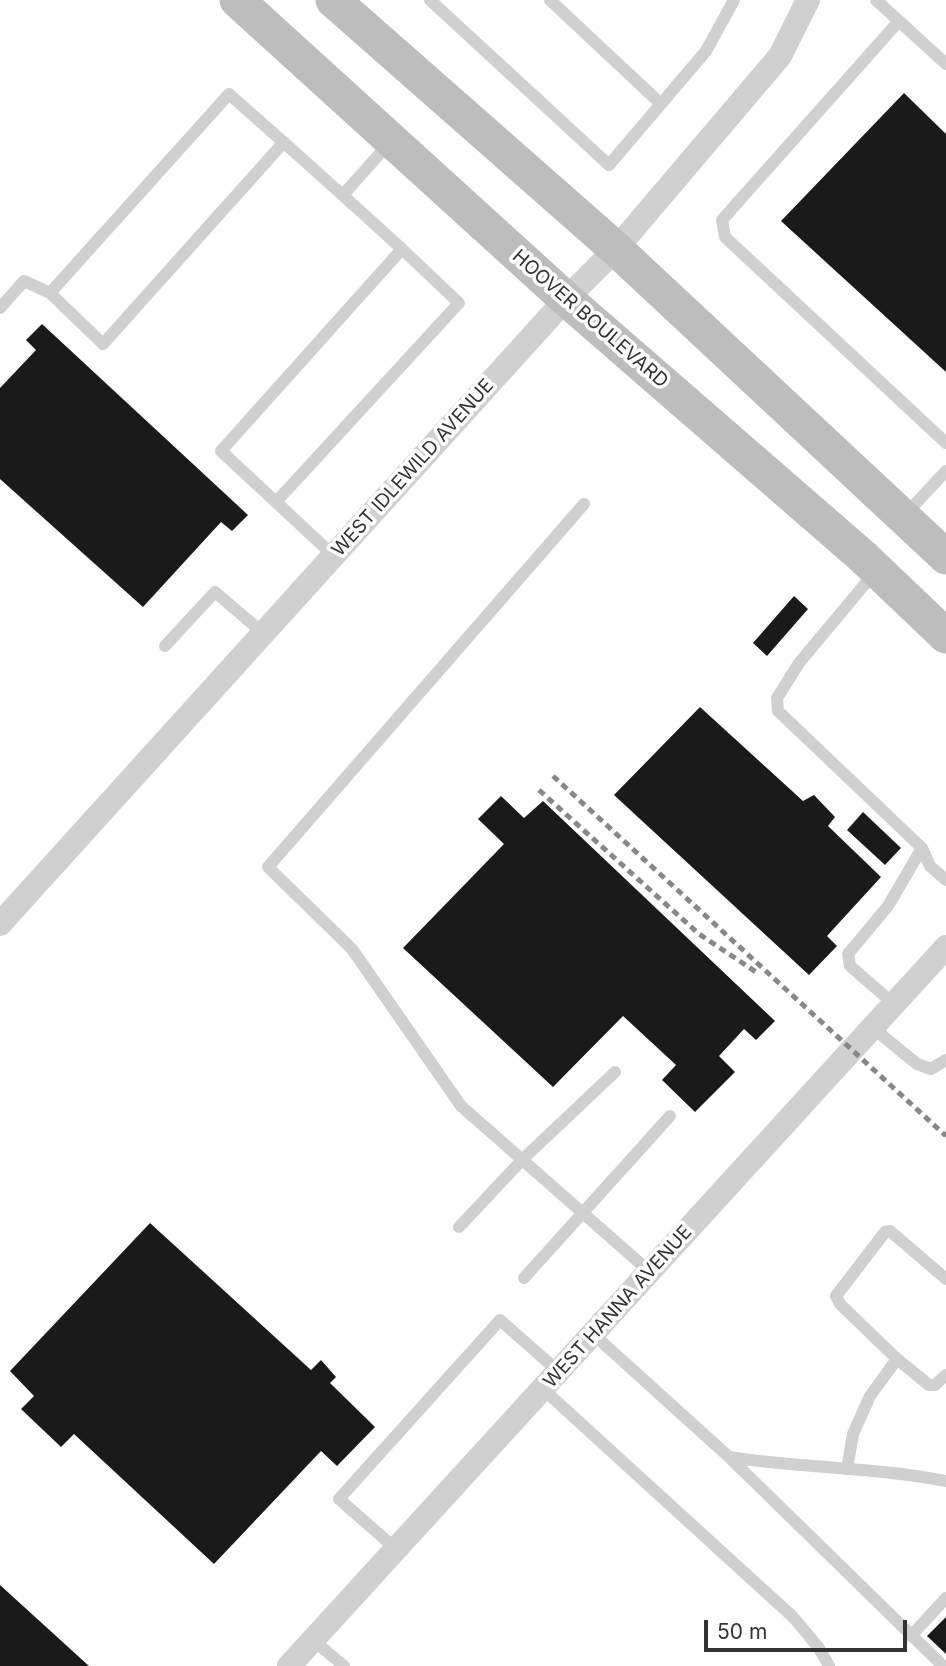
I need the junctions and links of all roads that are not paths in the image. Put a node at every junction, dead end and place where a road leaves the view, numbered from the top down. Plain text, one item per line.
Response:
1 (237, 0) edge
2 (333, 0) edge
3 (430, 0) edge
4 (550, 0) edge
5 (734, 0) edge
6 (808, 0) edge
7 (876, 0) edge
8 (899, 21) junction
9 (946, 64) edge
10 (661, 104) junction
11 (391, 141) junction
12 (284, 142) junction
13 (343, 195) junction
14 (402, 249) junction
15 (617, 249) junction
16 (50, 293) junction
17 (566, 299) junction
18 (0, 308) edge
19 (946, 443) edge
20 (946, 471) edge
21 (276, 502) junction
22 (584, 503) dead end
23 (904, 517) junction
24 (334, 556) junction
25 (946, 556) edge
26 (877, 570) junction
27 (263, 633) junction
28 (946, 636) edge
29 (165, 646) dead end
30 (922, 848) junction
31 (946, 880) edge
32 (0, 923) edge
33 (946, 947) edge
34 (894, 1004) junction
35 (873, 1028) junction
36 (946, 1060) edge
37 (615, 1072) dead end
38 (670, 1116) dead end
39 (522, 1160) junction
40 (582, 1212) junction
41 (459, 1227) dead end
42 (650, 1272) junction
43 (524, 1278) dead end
44 (946, 1279) edge
45 (593, 1334) junction
46 (897, 1359) junction
47 (946, 1375) edge
48 (551, 1380) junction
49 (729, 1457) junction
50 (847, 1469) junction
51 (946, 1481) edge
52 (396, 1549) junction
53 (946, 1598) edge
54 (911, 1636) junction
55 (313, 1640) junction
56 (289, 1666) edge
57 (344, 1666) edge
58 (829, 1666) edge
59 (943, 1666) edge

1 - 11 main road, HOOVER BOULEVARD
2 - 15 main road
3 - 10 lane
4 - 10 lane
5 - 10 lane
6 - 15 street, WEST IDLEWILD AVENUE
7 - 8 lane
8 - 9 lane
8 - 19 lane
11 - 13 lane
11 - 17 main road, HOOVER BOULEVARD
12 - 13 lane
12 - 16 lane
12 - 16 lane
13 - 14 lane
14 - 21 lane
14 - 21 lane
15 - 17 street, WEST IDLEWILD AVENUE
15 - 23 main road
16 - 18 lane
17 - 24 street, WEST IDLEWILD AVENUE
17 - 26 main road, HOOVER BOULEVARD
20 - 23 lane
21 - 24 lane
22 - 39 lane
23 - 25 main road
24 - 27 street, WEST IDLEWILD AVENUE
26 - 28 main road, HOOVER BOULEVARD
26 - 30 lane
27 - 29 lane
27 - 32 street, WEST IDLEWILD AVENUE
30 - 31 lane
30 - 34 lane
33 - 34 street, WEST HANNA AVENUE
34 - 35 street, WEST HANNA AVENUE
35 - 36 lane
35 - 42 street, WEST HANNA AVENUE
37 - 39 lane
38 - 40 lane
39 - 40 lane
39 - 41 lane
40 - 42 lane
40 - 43 lane
42 - 45 street, WEST HANNA AVENUE
44 - 46 lane
45 - 48 street, WEST HANNA AVENUE
45 - 49 lane
46 - 47 lane
46 - 50 lane
48 - 52 street, WEST HANNA AVENUE
48 - 52 lane
48 - 58 lane
49 - 50 lane
49 - 54 lane
50 - 51 lane
52 - 55 street, WEST HANNA AVENUE
53 - 54 lane
54 - 59 lane
55 - 56 street, WEST HANNA AVENUE
55 - 57 lane

